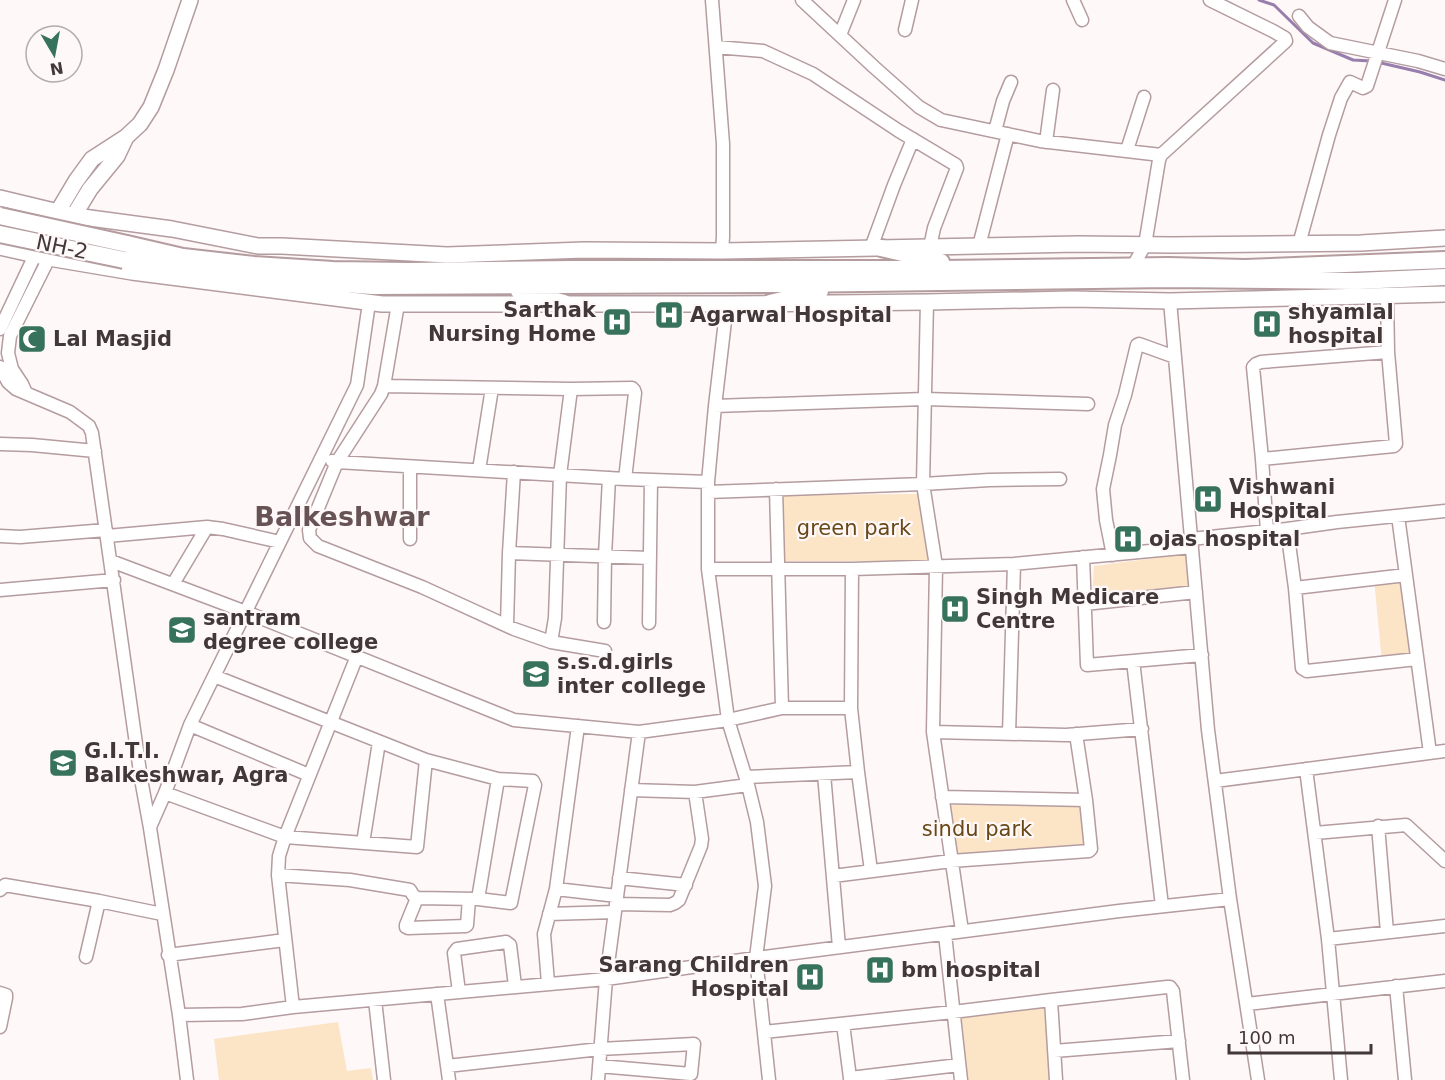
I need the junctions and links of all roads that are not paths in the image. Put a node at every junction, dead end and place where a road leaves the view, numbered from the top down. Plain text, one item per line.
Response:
1 (190, 0) edge
2 (712, 0) edge
3 (802, 0) edge
4 (854, 0) edge
5 (912, 0) edge
6 (1073, 0) edge
7 (1210, 0) edge
8 (1395, 0) edge
9 (1299, 16) dead end
10 (1082, 20) dead end
11 (905, 30) dead end
12 (840, 35) junction
13 (716, 47) junction
14 (1375, 62) junction
15 (1445, 69) edge
16 (1011, 82) dead end
17 (1053, 90) dead end
18 (1144, 97) dead end
19 (1001, 133) junction
20 (126, 137) junction
21 (913, 139) junction
22 (1046, 142) junction
23 (1127, 150) junction
24 (1161, 154) junction
25 (3, 199) edge
26 (58, 212) junction
27 (0, 216) edge
28 (75, 216) junction
29 (112, 221) junction
30 (0, 225) edge
31 (0, 234) edge
32 (1445, 238) edge
33 (1299, 244) junction
34 (1145, 245) junction
35 (979, 246) junction
36 (0, 247) edge
37 (930, 247) junction
38 (876, 248) junction
39 (722, 251) junction
40 (125, 252) junction
41 (42, 257) junction
42 (1445, 260) edge
43 (1132, 266) junction
44 (100, 267) junction
45 (965, 268) junction
46 (1445, 277) edge
47 (862, 283) junction
48 (499, 285) junction
49 (1445, 294) edge
50 (1388, 297) junction
51 (1170, 301) junction
52 (927, 302) junction
53 (369, 303) junction
54 (564, 303) junction
55 (770, 303) junction
56 (398, 304) junction
57 (727, 304) junction
58 (0, 329) edge
59 (1388, 352) junction
60 (1175, 357) junction
61 (0, 367) edge
62 (384, 386) junction
63 (492, 388) junction
64 (571, 389) junction
65 (26, 393) junction
66 (925, 399) junction
67 (1088, 404) dead end
68 (715, 406) junction
69 (0, 444) edge
70 (95, 451) junction
71 (321, 457) junction
72 (1262, 459) junction
73 (337, 462) junction
74 (410, 466) junction
75 (479, 470) junction
76 (514, 472) junction
77 (560, 475) junction
78 (609, 478) junction
79 (625, 478) junction
80 (1060, 479) dead end
81 (651, 480) junction
82 (923, 484) junction
83 (708, 487) junction
84 (776, 489) junction
85 (1445, 512) edge
86 (1398, 516) junction
87 (207, 527) junction
88 (1287, 529) junction
89 (1267, 531) junction
90 (106, 533) junction
91 (0, 536) edge
92 (410, 539) dead end
93 (280, 542) junction
94 (1192, 543) junction
95 (509, 553) junction
96 (556, 554) junction
97 (1113, 555) junction
98 (605, 556) junction
99 (1083, 557) junction
100 (650, 558) junction
101 (111, 561) junction
102 (1014, 564) junction
103 (936, 566) junction
104 (708, 569) junction
105 (778, 569) junction
106 (852, 569) junction
107 (1406, 575) junction
108 (114, 580) junction
109 (173, 584) junction
110 (1295, 588) junction
111 (0, 590) edge
112 (1196, 592) junction
113 (1085, 604) junction
114 (246, 612) junction
115 (604, 622) dead end
116 (649, 623) dead end
117 (507, 626) junction
118 (551, 642) junction
119 (605, 651) dead end
120 (1202, 655) junction
121 (357, 656) junction
122 (1417, 659) junction
123 (1133, 661) junction
124 (214, 676) junction
125 (782, 708) junction
126 (851, 708) junction
127 (728, 720) junction
128 (330, 723) junction
129 (190, 725) junction
130 (578, 726) junction
131 (1142, 729) junction
132 (639, 732) junction
133 (933, 732) junction
134 (1009, 734) junction
135 (1076, 735) junction
136 (379, 741) junction
137 (1445, 751) edge
138 (1430, 753) junction
139 (426, 760) junction
140 (1306, 769) junction
141 (858, 772) junction
142 (824, 774) junction
143 (309, 775) junction
144 (498, 778) junction
145 (747, 781) junction
146 (1215, 781) junction
147 (631, 790) junction
148 (165, 792) junction
149 (695, 792) junction
150 (942, 797) junction
151 (1086, 800) junction
152 (1378, 826) junction
153 (150, 828) junction
154 (1314, 833) junction
155 (285, 837) junction
156 (363, 843) junction
157 (951, 861) junction
158 (1445, 861) edge
159 (871, 871) junction
160 (278, 875) junction
161 (833, 876) junction
162 (619, 878) junction
163 (686, 885) junction
164 (556, 889) junction
165 (0, 890) edge
166 (417, 898) junction
167 (473, 899) junction
168 (1230, 899) junction
169 (99, 901) junction
170 (616, 904) junction
171 (1162, 906) junction
172 (162, 914) junction
173 (549, 914) junction
174 (1445, 926) edge
175 (962, 932) junction
176 (1387, 932) junction
177 (945, 934) junction
178 (1328, 939) junction
179 (285, 940) junction
180 (839, 947) junction
181 (168, 955) junction
182 (86, 957) dead end
183 (756, 958) junction
184 (606, 979) junction
185 (1445, 981) edge
186 (548, 983) junction
187 (515, 986) junction
188 (1396, 986) junction
189 (459, 992) junction
190 (0, 993) edge
191 (1332, 993) junction
192 (437, 994) junction
193 (375, 1000) junction
194 (1050, 1000) junction
195 (1247, 1004) junction
196 (293, 1007) junction
197 (953, 1012) junction
198 (179, 1015) junction
199 (843, 1024) junction
200 (0, 1027) edge
201 (764, 1032) junction
202 (1179, 1041) junction
203 (600, 1049) junction
204 (1054, 1051) junction
205 (959, 1065) junction
206 (447, 1066) junction
207 (599, 1066) junction
208 (905, 1076) edge
209 (691, 1077) edge
210 (850, 1079) edge
211 (187, 1080) edge
212 (384, 1080) edge
213 (449, 1080) edge
214 (598, 1080) edge
215 (769, 1080) edge
216 (961, 1080) edge
217 (1056, 1080) edge
218 (1183, 1080) edge
219 (1258, 1080) edge
220 (1341, 1080) edge
221 (1405, 1080) edge

1 - 20 main road
2 - 13 street
3 - 12 street
4 - 12 street
5 - 11 street
6 - 10 street
7 - 24 street
8 - 14 street
9 - 14 street
12 - 19 street
13 - 21 street
13 - 39 street
14 - 15 street
14 - 33 street
16 - 19 street
17 - 22 street
18 - 23 street
19 - 22 street
19 - 35 street
20 - 26 main road
20 - 28 main road
21 - 37 street
21 - 38 street
22 - 23 street
23 - 24 street
24 - 34 street
25 - 26 main road
25 - 30 main road
26 - 28 main road
26 - 41 main road
27 - 40 highway, bridge
28 - 29 main road
28 - 41 main road
29 - 39 main road
29 - 44 main road
31 - 40 highway, NH-2, bridge
32 - 33 main road
33 - 34 main road
34 - 35 main road
34 - 43 street
35 - 37 main road
36 - 41 main road
37 - 38 main road
38 - 39 main road
38 - 45 highway
40 - 45 highway
40 - 48 highway
41 - 44 main road
41 - 58 street
41 - 65 street
42 - 43 highway
43 - 45 highway
44 - 53 main road
46 - 47 highway
47 - 48 highway
47 - 55 highway
48 - 54 highway
49 - 50 main road
50 - 51 main road
50 - 59 street
51 - 52 main road
51 - 60 street
52 - 55 main road
52 - 66 street
53 - 56 main road
53 - 71 street
54 - 56 main road
54 - 57 main road
55 - 57 main road
56 - 62 street
57 - 68 street
59 - 72 street
59 - 72 street
60 - 94 street
60 - 97 street
61 - 65 street
62 - 63 street
62 - 73 street
63 - 64 street
63 - 75 street
64 - 77 street
64 - 79 street
65 - 70 street
66 - 67 street
66 - 68 street
66 - 82 street
68 - 83 street
69 - 70 street
70 - 90 street
71 - 73 street
71 - 93 street
72 - 89 street
73 - 74 street
73 - 117 street
74 - 75 street
74 - 92 street
75 - 76 street
76 - 77 street
76 - 95 street
77 - 78 street
77 - 96 street
78 - 79 street
78 - 98 street
79 - 81 street
80 - 82 street
81 - 83 street
81 - 100 street
82 - 84 street
82 - 103 street
83 - 84 street
83 - 104 street
84 - 105 street
85 - 86 street
86 - 88 street
86 - 107 street
87 - 90 street
87 - 93 street
87 - 109 street
88 - 89 street
88 - 110 street
89 - 94 street
90 - 91 street
90 - 101 street
93 - 114 street
94 - 97 street
94 - 112 street
95 - 96 street
95 - 117 street
96 - 98 street
96 - 118 street
97 - 99 street
98 - 100 street
98 - 115 street
99 - 102 street
99 - 113 street
100 - 116 street
101 - 108 street
101 - 109 street
102 - 103 street
102 - 134 street
103 - 106 street
103 - 133 street
104 - 105 street
104 - 127 street
105 - 106 street
105 - 125 street
106 - 126 street
107 - 110 street
107 - 122 street
108 - 111 street
108 - 153 street
109 - 114 street
110 - 122 street
112 - 113 street
112 - 120 street
113 - 123 street
114 - 121 street
114 - 124 street
117 - 118 street
118 - 119 street
120 - 123 street
120 - 146 street
121 - 128 street
121 - 130 street
122 - 138 street
123 - 131 street
124 - 128 street
124 - 129 street
125 - 126 street
125 - 127 street
126 - 141 street
127 - 132 street
127 - 145 street
128 - 136 street
128 - 143 street
129 - 143 street
129 - 148 street
130 - 132 street
130 - 164 street
131 - 135 street
131 - 171 street
132 - 147 street
133 - 134 street
133 - 150 street
134 - 135 street
135 - 151 street
136 - 139 street
136 - 156 street
137 - 138 street
138 - 140 street
139 - 144 street
139 - 156 street
140 - 146 street
140 - 154 street
141 - 142 street
141 - 159 street
142 - 145 street
142 - 161 street
143 - 155 street
144 - 167 street
144 - 167 street
145 - 149 street
145 - 183 street
146 - 168 street
147 - 149 street
147 - 162 street
148 - 153 street
148 - 155 street
149 - 163 street
150 - 151 street
150 - 157 street
151 - 157 street
152 - 154 street
152 - 158 street
152 - 176 street
153 - 172 street
154 - 178 street
155 - 156 street
155 - 160 street
157 - 159 street
157 - 175 street
159 - 161 street
160 - 166 street
160 - 179 street
161 - 180 street
162 - 163 street
162 - 170 street
163 - 170 street
164 - 170 street
164 - 173 street
165 - 169 street
166 - 167 street
166 - 167 street
168 - 171 street
168 - 195 street
169 - 172 street
169 - 182 street
170 - 173 street
170 - 184 street
171 - 175 street
172 - 181 street
173 - 186 street
174 - 176 street
175 - 177 street
176 - 178 street
177 - 180 street
177 - 197 street
178 - 191 street
179 - 181 street
179 - 196 street
180 - 183 street
181 - 198 street
183 - 184 street
183 - 201 street
184 - 186 street
184 - 203 street
185 - 188 street
186 - 187 street
187 - 189 street
187 - 189 street
188 - 191 street
188 - 221 street
189 - 192 street
190 - 200 street
191 - 195 street
191 - 220 street
192 - 193 street
192 - 206 street
193 - 196 street
193 - 212 street
194 - 197 street
194 - 202 street
194 - 204 street
195 - 219 street
196 - 198 street
197 - 199 street
197 - 205 street
198 - 211 street
199 - 201 street
199 - 210 street
201 - 215 street
202 - 204 street
202 - 218 street
203 - 206 street
203 - 207 street
203 - 209 street
204 - 217 street
205 - 208 street
205 - 216 street
206 - 213 street
207 - 209 street
207 - 214 street
208 - 210 street

